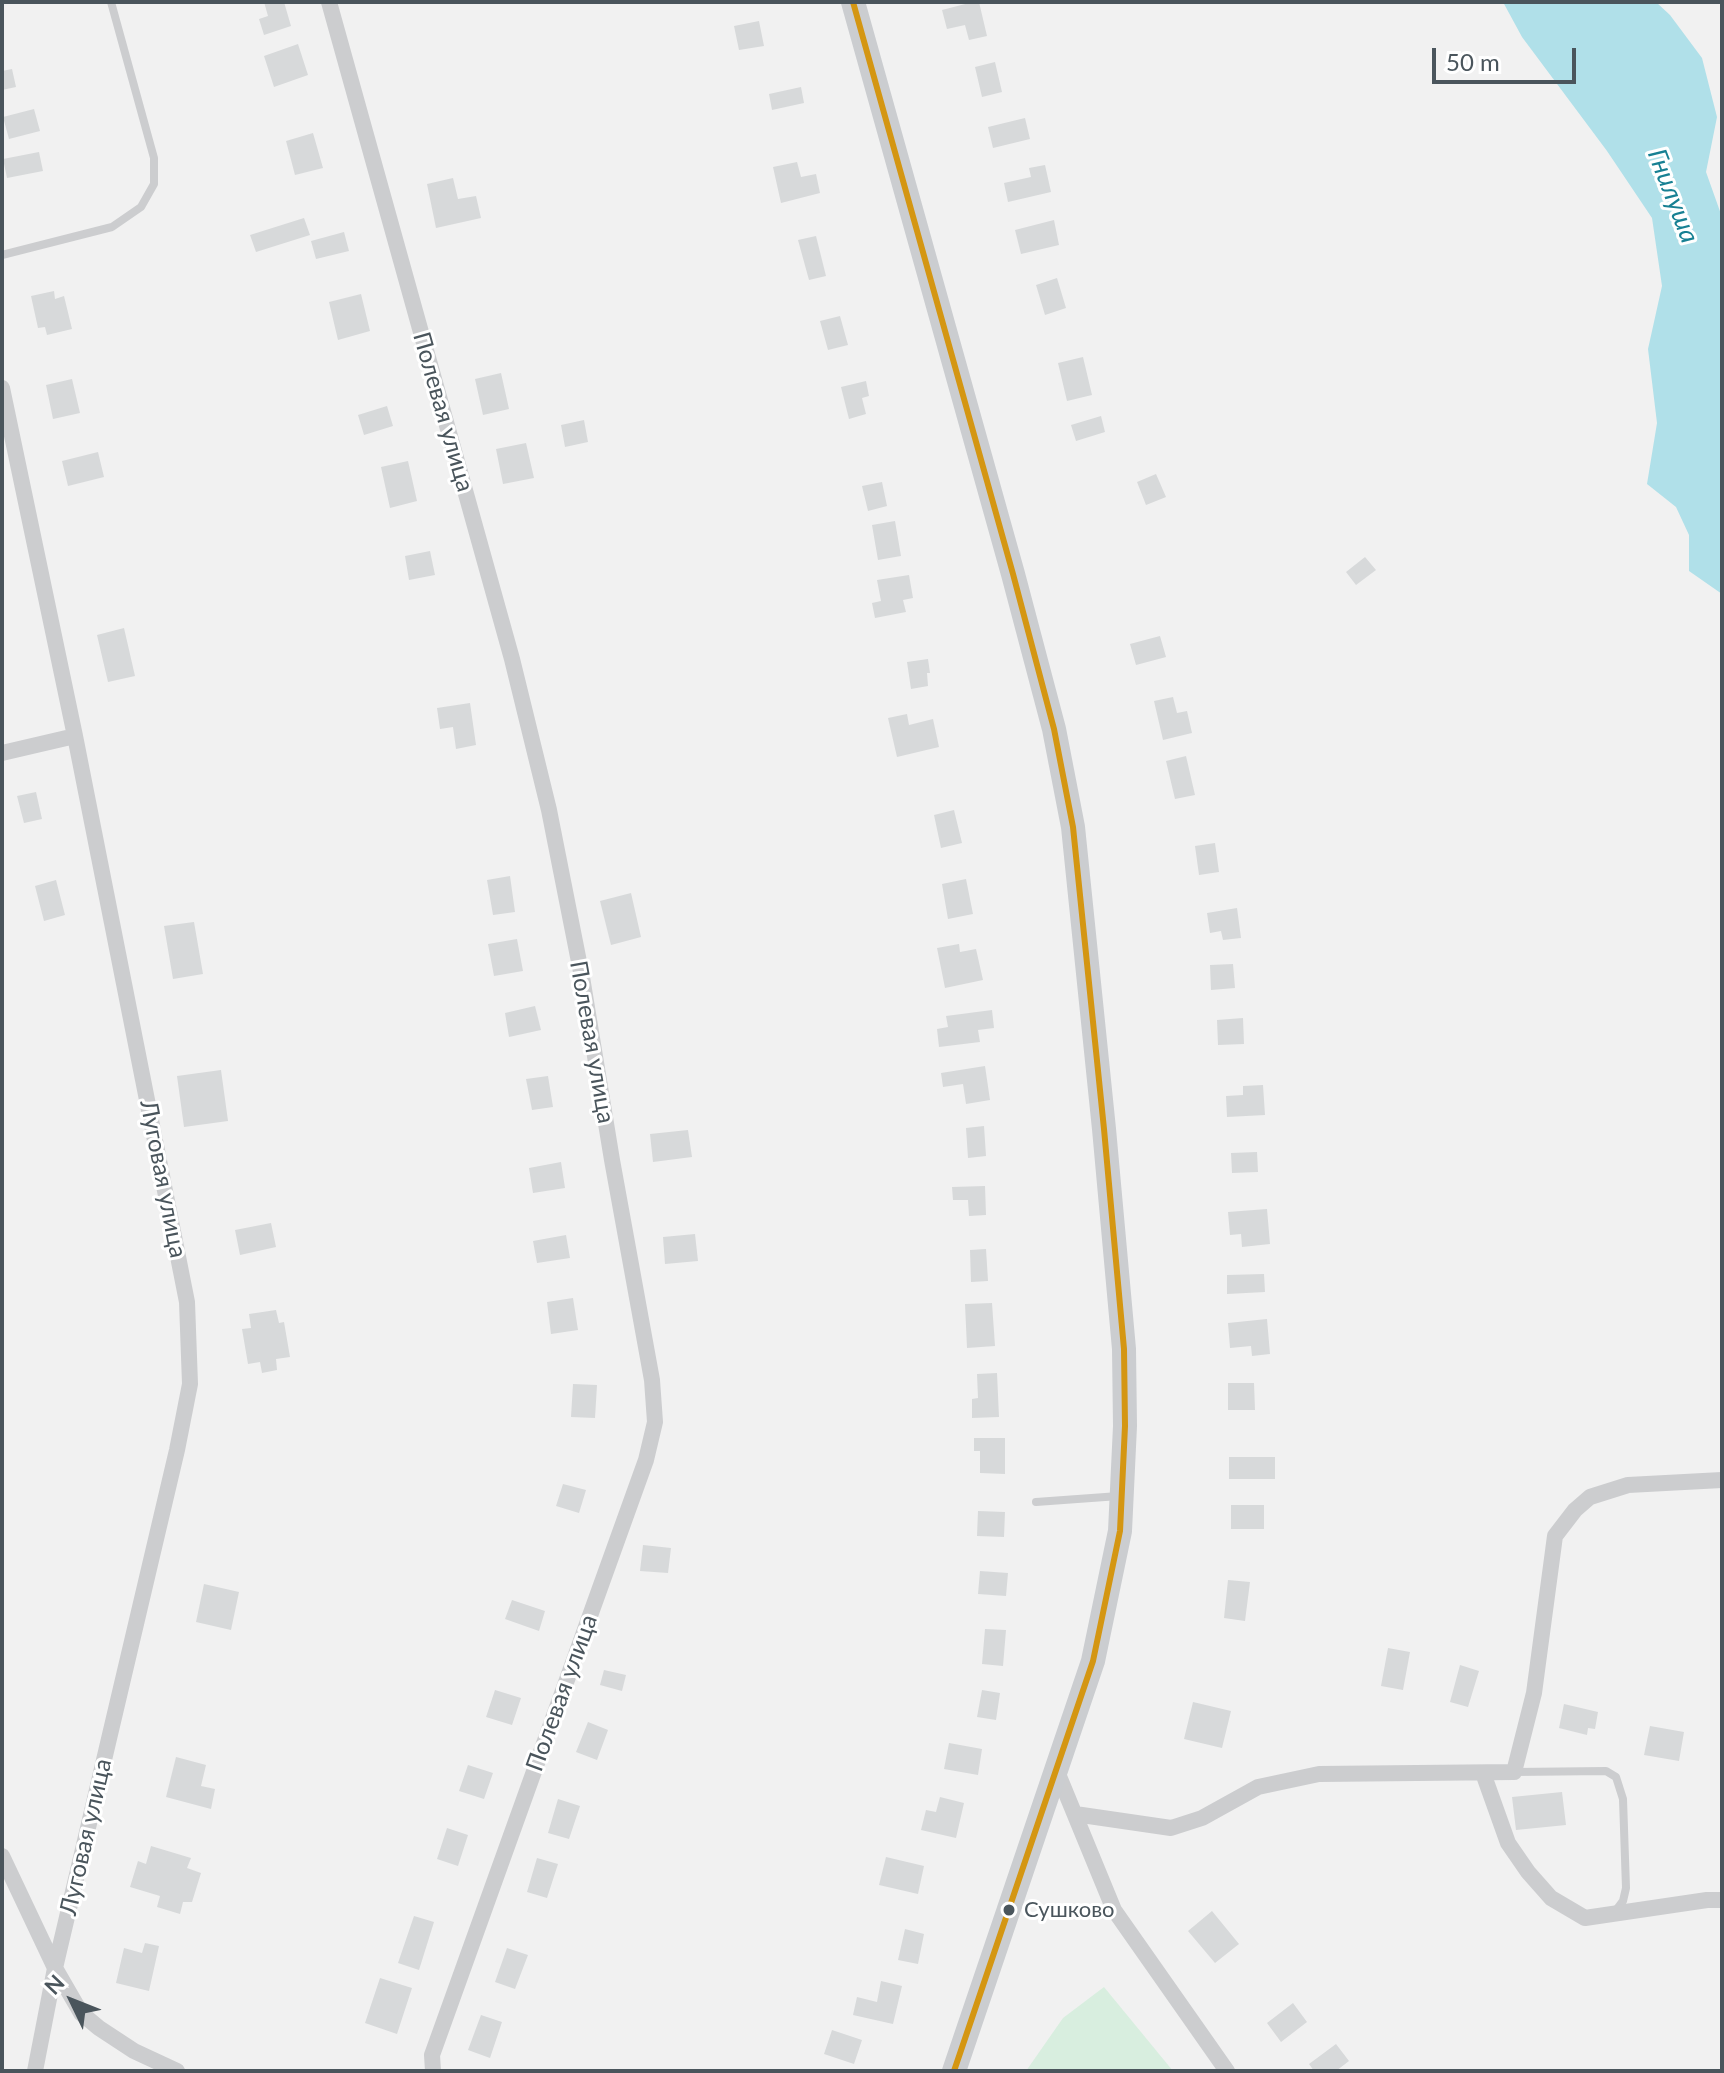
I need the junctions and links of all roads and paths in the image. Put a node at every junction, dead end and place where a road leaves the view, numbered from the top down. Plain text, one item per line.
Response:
1 (111, 2) edge
2 (329, 2) edge
3 (853, 2) edge
4 (2, 255) edge
5 (2, 388) edge
6 (75, 736) junction
7 (2, 753) edge
8 (1722, 1480) edge
9 (1121, 1496) junction
10 (1036, 1502) dead end
11 (1056, 1769) junction
12 (1514, 1772) junction
13 (1483, 1773) junction
14 (1075, 1814) junction
15 (2, 1856) edge
16 (1722, 1900) edge
17 (1611, 1916) junction
18 (55, 1968) junction
19 (35, 2071) edge
20 (177, 2071) edge
21 (433, 2071) edge
22 (954, 2071) edge
23 (1227, 2071) edge

1 - 4 lane
2 - 21 street, Полевая улица
3 - 9 main road
5 - 6 street, Луговая улица
6 - 7 street
6 - 18 street, Луговая улица
8 - 12 street
9 - 10 lane
9 - 11 main road
11 - 14 street
11 - 22 main road
12 - 13 street
12 - 17 lane
13 - 14 street
13 - 17 street
14 - 23 street
15 - 18 street
16 - 17 street
18 - 19 street, Луговая улица
18 - 20 street

